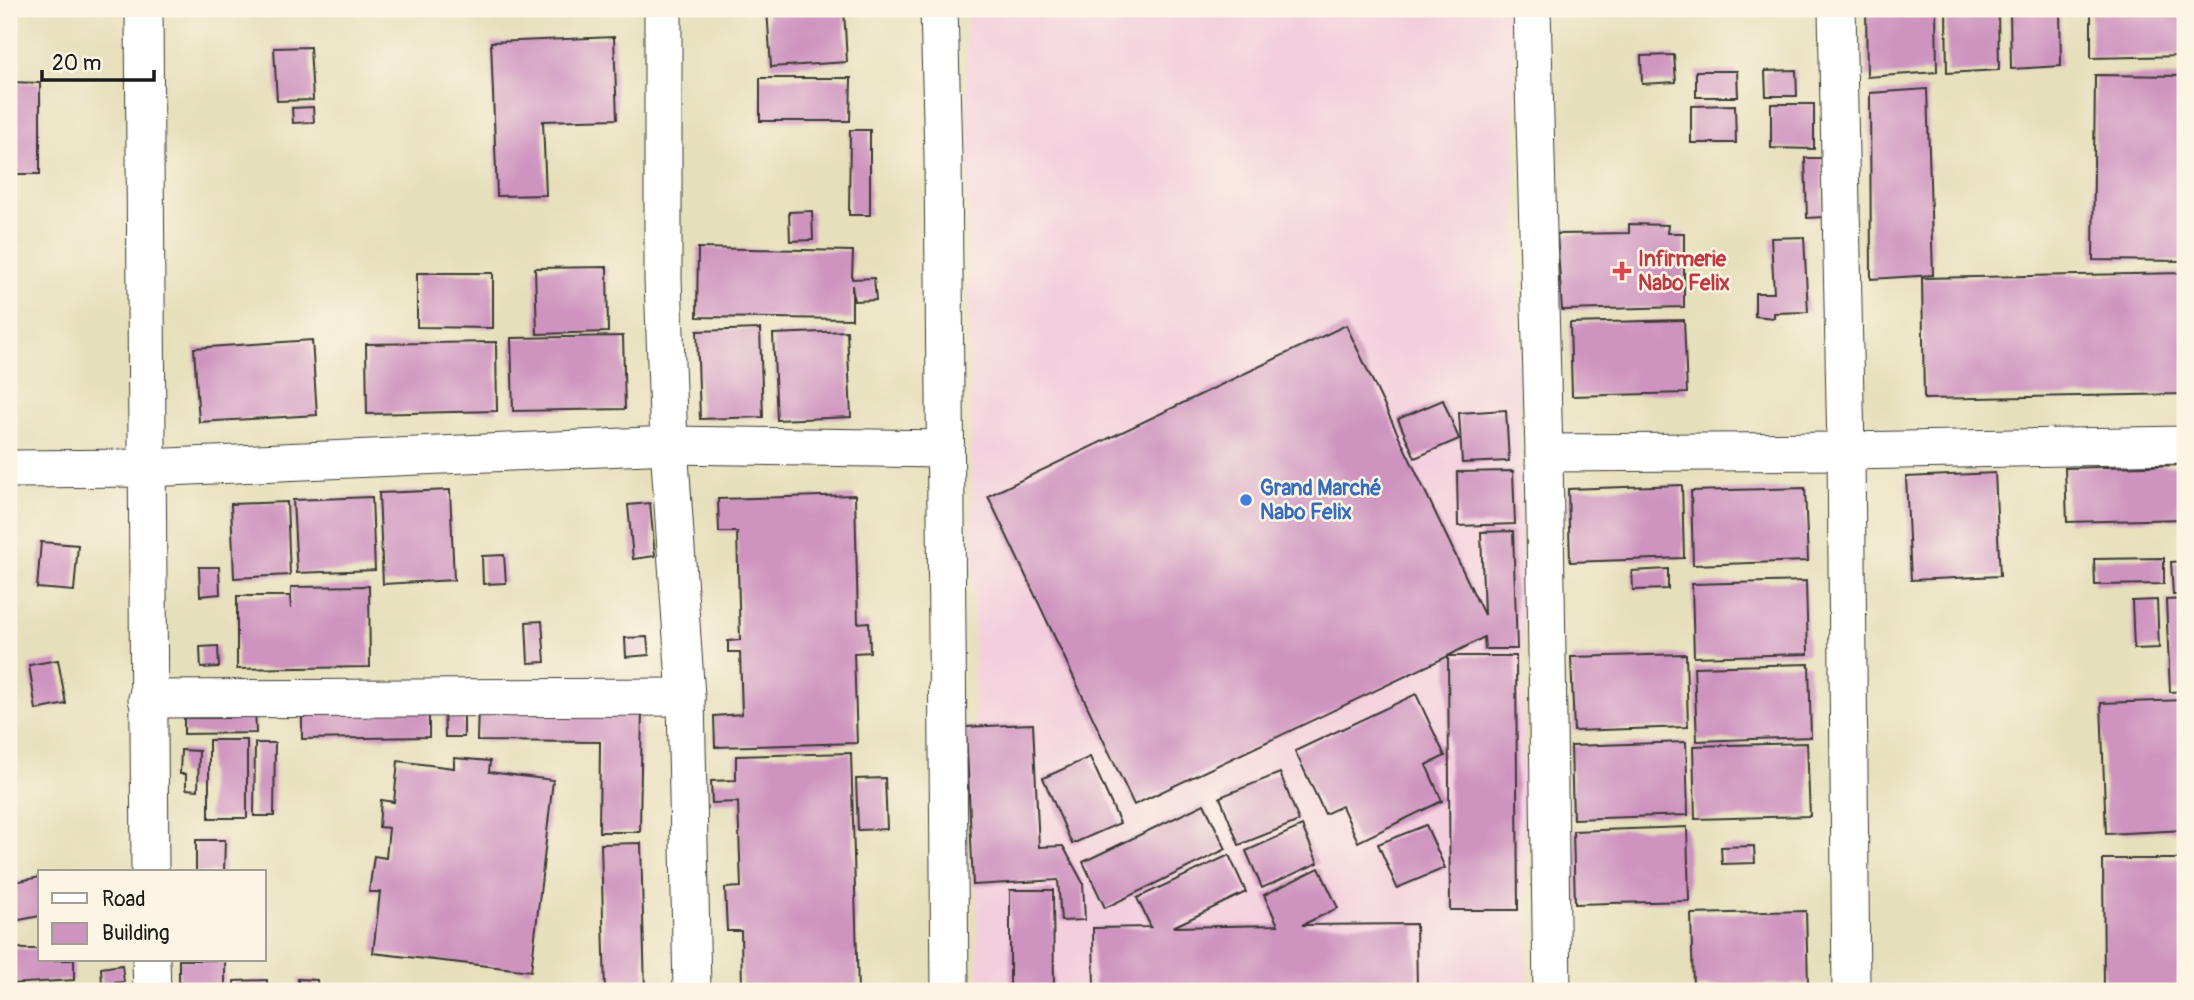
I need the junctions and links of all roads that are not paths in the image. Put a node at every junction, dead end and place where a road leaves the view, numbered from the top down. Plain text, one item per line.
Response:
1 (144, 9) edge
2 (663, 9) edge
3 (939, 9) edge
4 (1532, 9) edge
5 (1837, 9) edge
6 (669, 445) junction
7 (2185, 445) edge
8 (944, 449) junction
9 (1846, 452) junction
10 (1544, 453) junction
11 (146, 468) junction
12 (9, 469) edge
13 (686, 697) junction
14 (147, 699) junction
15 (150, 870) edge
16 (152, 962) edge
17 (152, 991) edge
18 (692, 991) edge
19 (950, 991) edge
20 (1552, 991) edge
21 (1851, 991) edge

1 - 11 street
2 - 6 street
3 - 8 street
4 - 10 street
5 - 9 street
6 - 8 street
6 - 11 street
6 - 13 street
7 - 9 street
8 - 19 street
9 - 10 street
9 - 21 street
10 - 20 street
11 - 12 street
11 - 14 street
13 - 14 street
13 - 18 street
14 - 15 street
16 - 17 street

